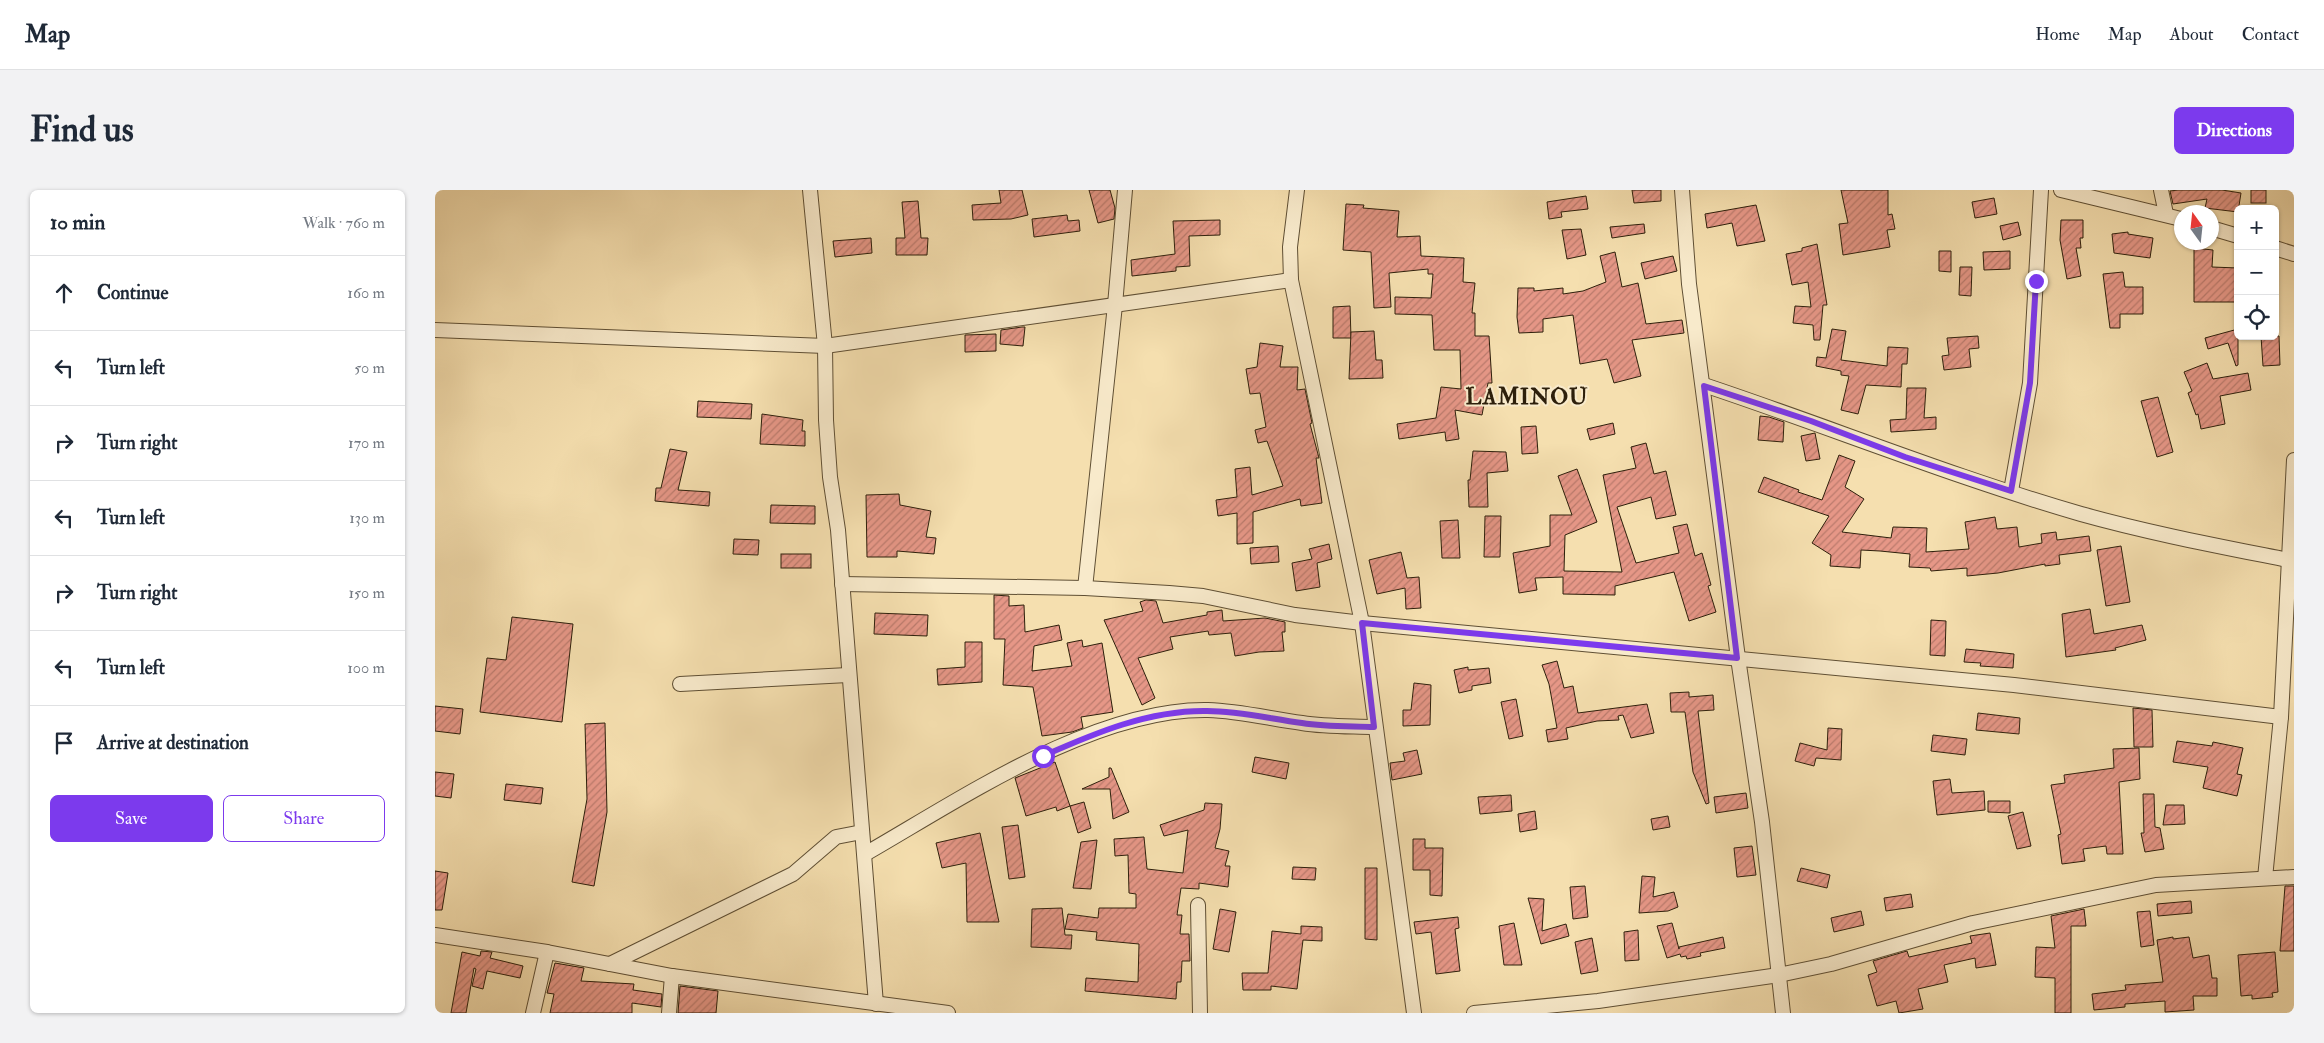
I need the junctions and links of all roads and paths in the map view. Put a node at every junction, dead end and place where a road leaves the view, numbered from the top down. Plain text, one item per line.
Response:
1 (810, 190) edge
2 (1125, 190) edge
3 (1297, 190) edge
4 (1682, 190) edge
5 (2041, 190) edge
6 (2061, 190) edge
7 (2161, 190) edge
8 (2166, 214) junction
9 (2174, 217) edge
10 (2219, 230) edge
11 (2234, 235) edge
12 (2279, 249) edge
13 (2294, 254) edge
14 (1291, 280) junction
15 (1115, 305) junction
16 (435, 330) edge
17 (825, 346) junction
18 (1704, 386) junction
19 (2294, 460) edge
20 (2011, 491) junction
21 (2288, 560) junction
22 (842, 584) junction
23 (1085, 588) junction
24 (1362, 623) junction
25 (1737, 658) junction
26 (849, 675) junction
27 (680, 684) dead end
28 (2281, 717) junction
29 (1374, 727) junction
30 (862, 832) junction
31 (865, 854) junction
32 (2294, 877) edge
33 (2265, 878) junction
34 (1198, 905) dead end
35 (435, 934) edge
36 (547, 952) junction
37 (610, 964) junction
38 (1779, 975) junction
39 (672, 976) junction
40 (876, 1004) junction
41 (533, 1013) edge
42 (669, 1013) edge
43 (948, 1013) edge
44 (1200, 1013) edge
45 (1414, 1013) edge
46 (1474, 1013) edge
47 (1783, 1013) edge

1 - 17 street
2 - 15 street
3 - 14 street
4 - 18 street
5 - 20 street
6 - 8 street
7 - 8 street
8 - 9 street
10 - 11 street
12 - 13 street
14 - 15 street
14 - 24 street
15 - 17 street
15 - 23 street
16 - 17 street
17 - 22 street
18 - 20 street
18 - 25 street
19 - 21 street
20 - 21 street
21 - 28 street
22 - 23 street
22 - 26 street
23 - 24 street
24 - 25 street
24 - 29 street
25 - 28 street
25 - 38 street
26 - 27 street
26 - 30 street
28 - 33 street
29 - 31 street
29 - 45 street
30 - 31 street
30 - 37 street
31 - 40 street
32 - 33 street
33 - 38 street
34 - 44 street
35 - 36 street
36 - 37 street
36 - 41 street
37 - 39 street
38 - 46 street
38 - 47 street
39 - 40 street
39 - 42 street
40 - 43 street

